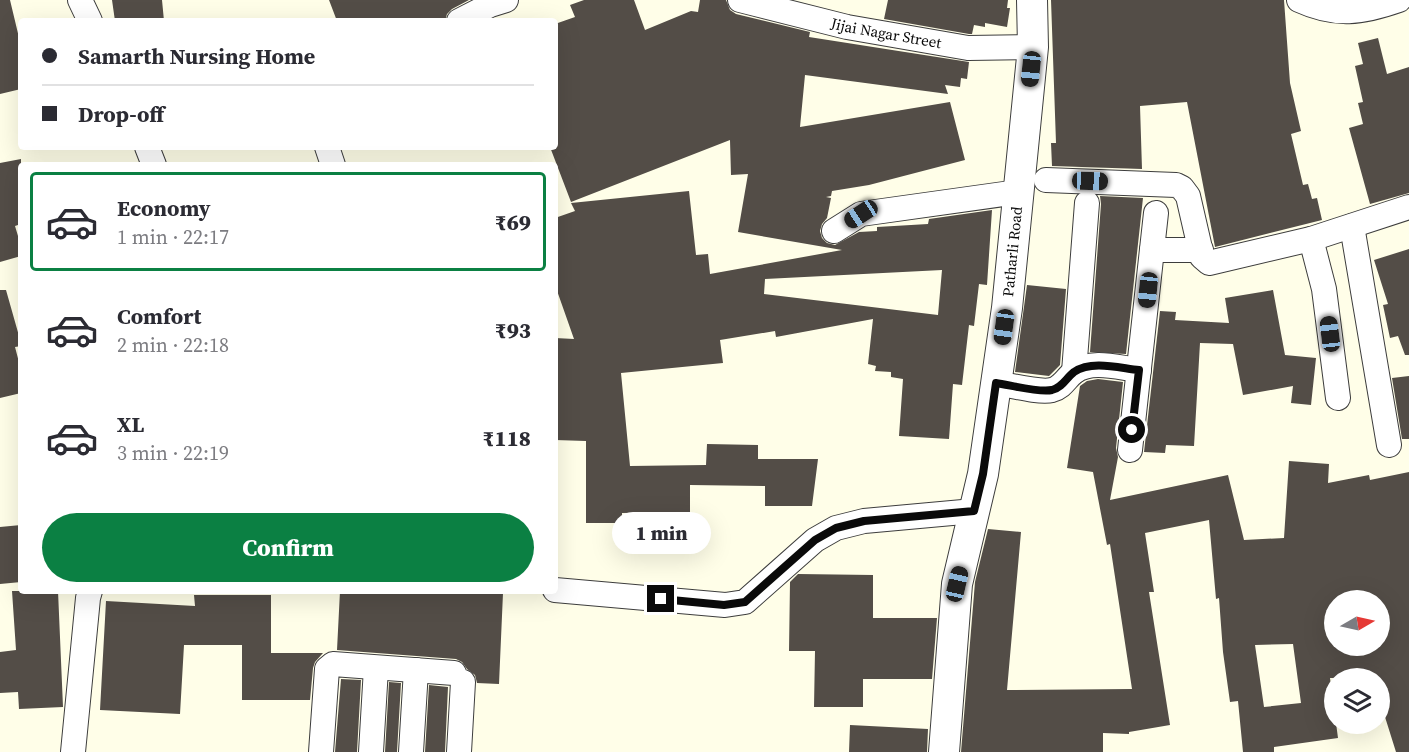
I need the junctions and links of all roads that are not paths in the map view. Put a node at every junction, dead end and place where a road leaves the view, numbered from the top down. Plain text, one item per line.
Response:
1 (80, 0) edge
2 (506, 0) edge
3 (740, 0) edge
4 (1032, 0) edge
5 (1299, 0) edge
6 (1334, 0) edge
7 (1342, 0) edge
8 (1399, 0) edge
9 (1374, 4) edge
10 (89, 18) edge
11 (465, 18) edge
12 (1034, 46) junction
13 (1046, 180) dead end
14 (1018, 192) junction
15 (1087, 204) dead end
16 (1409, 207) edge
17 (1156, 213) dead end
18 (1352, 226) junction
19 (834, 231) dead end
20 (1311, 239) junction
21 (1152, 250) junction
22 (1201, 250) junction
23 (1139, 370) junction
24 (1074, 372) junction
25 (996, 383) junction
26 (1338, 398) dead end
27 (1389, 445) dead end
28 (1130, 450) dead end
29 (974, 511) junction
30 (558, 590) edge
31 (89, 594) edge
32 (376, 668) junction
33 (416, 670) junction
34 (73, 752) edge
35 (321, 752) edge
36 (371, 752) edge
37 (411, 752) edge
38 (459, 752) edge
39 (944, 752) edge

1 - 10 street
2 - 11 street
3 - 12 street, Jijai Nagar Street
4 - 12 street, Patharli Road
5 - 9 street
6 - 7 street
8 - 9 street
12 - 14 street, Patharli Road
13 - 22 street
14 - 19 street
14 - 25 street, Patharli Road
15 - 24 street
16 - 18 street
17 - 21 street
18 - 20 street
18 - 27 street
20 - 22 street
20 - 26 street
21 - 22 street
21 - 23 street
23 - 24 street
23 - 28 street
24 - 25 street
25 - 29 street, Patharli Road
29 - 30 street
29 - 39 street, Patharli Road
31 - 34 street
32 - 33 street
32 - 35 street
32 - 36 street
33 - 37 street
33 - 38 street

